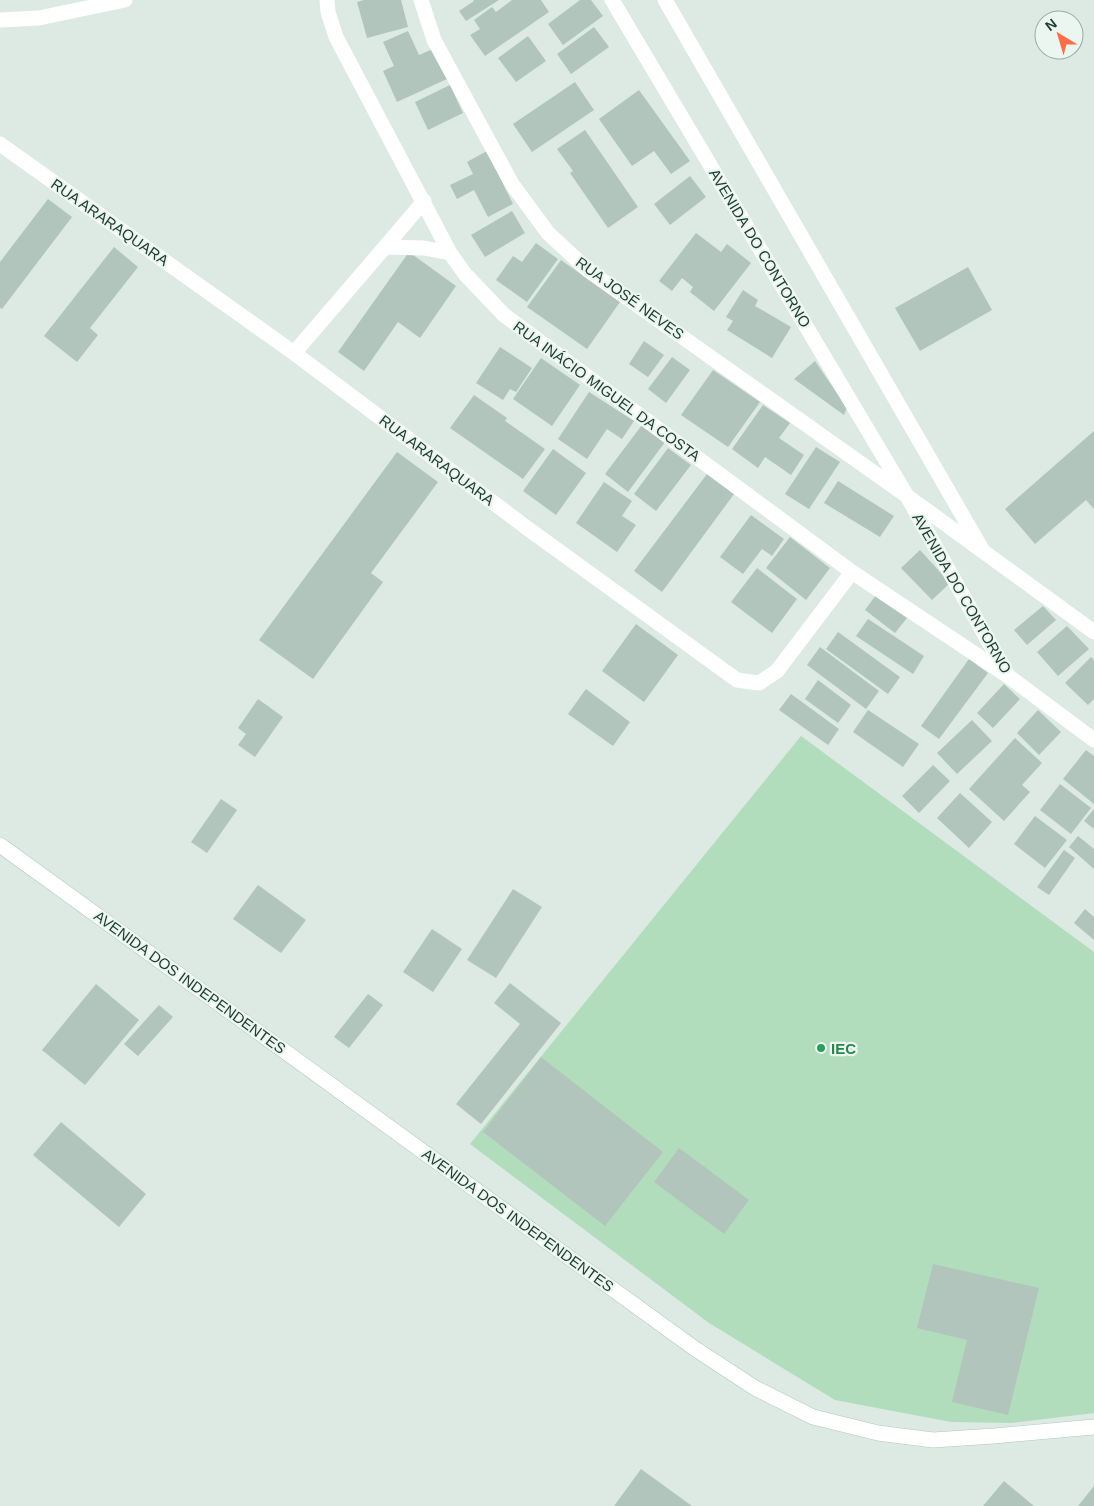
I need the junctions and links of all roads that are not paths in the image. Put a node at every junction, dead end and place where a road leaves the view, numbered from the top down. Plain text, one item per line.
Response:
1 (125, 0) edge
2 (327, 0) edge
3 (421, 0) edge
4 (612, 0) edge
5 (665, 0) edge
6 (0, 20) edge
7 (0, 144) edge
8 (424, 201) junction
9 (386, 247) junction
10 (450, 253) junction
11 (294, 353) junction
12 (907, 496) junction
13 (983, 551) junction
14 (852, 572) junction
15 (1094, 632) edge
16 (1008, 676) junction
17 (1094, 740) edge
18 (0, 845) edge
19 (1094, 1426) edge

1 - 6 street
2 - 8 street, RUA INÁCIO MIGUEL DA COSTA
3 - 12 street, RUA JOSÉ NEVES
4 - 12 street, AVENIDA DO CONTORNO
5 - 13 street
7 - 11 street, RUA ARARAQUARA
8 - 9 street
8 - 10 street, RUA INÁCIO MIGUEL DA COSTA
9 - 10 street
9 - 11 street
10 - 14 street, RUA INÁCIO MIGUEL DA COSTA
11 - 14 street, RUA ARARAQUARA
12 - 13 street, AVENIDA DO CONTORNO
12 - 16 street, AVENIDA DO CONTORNO
13 - 15 street, AVENIDA DO CONTORNO
14 - 16 street, RUA INÁCIO MIGUEL DA COSTA
16 - 17 street, AVENIDA DO CONTORNO
18 - 19 street, AVENIDA DOS INDEPENDENTES

